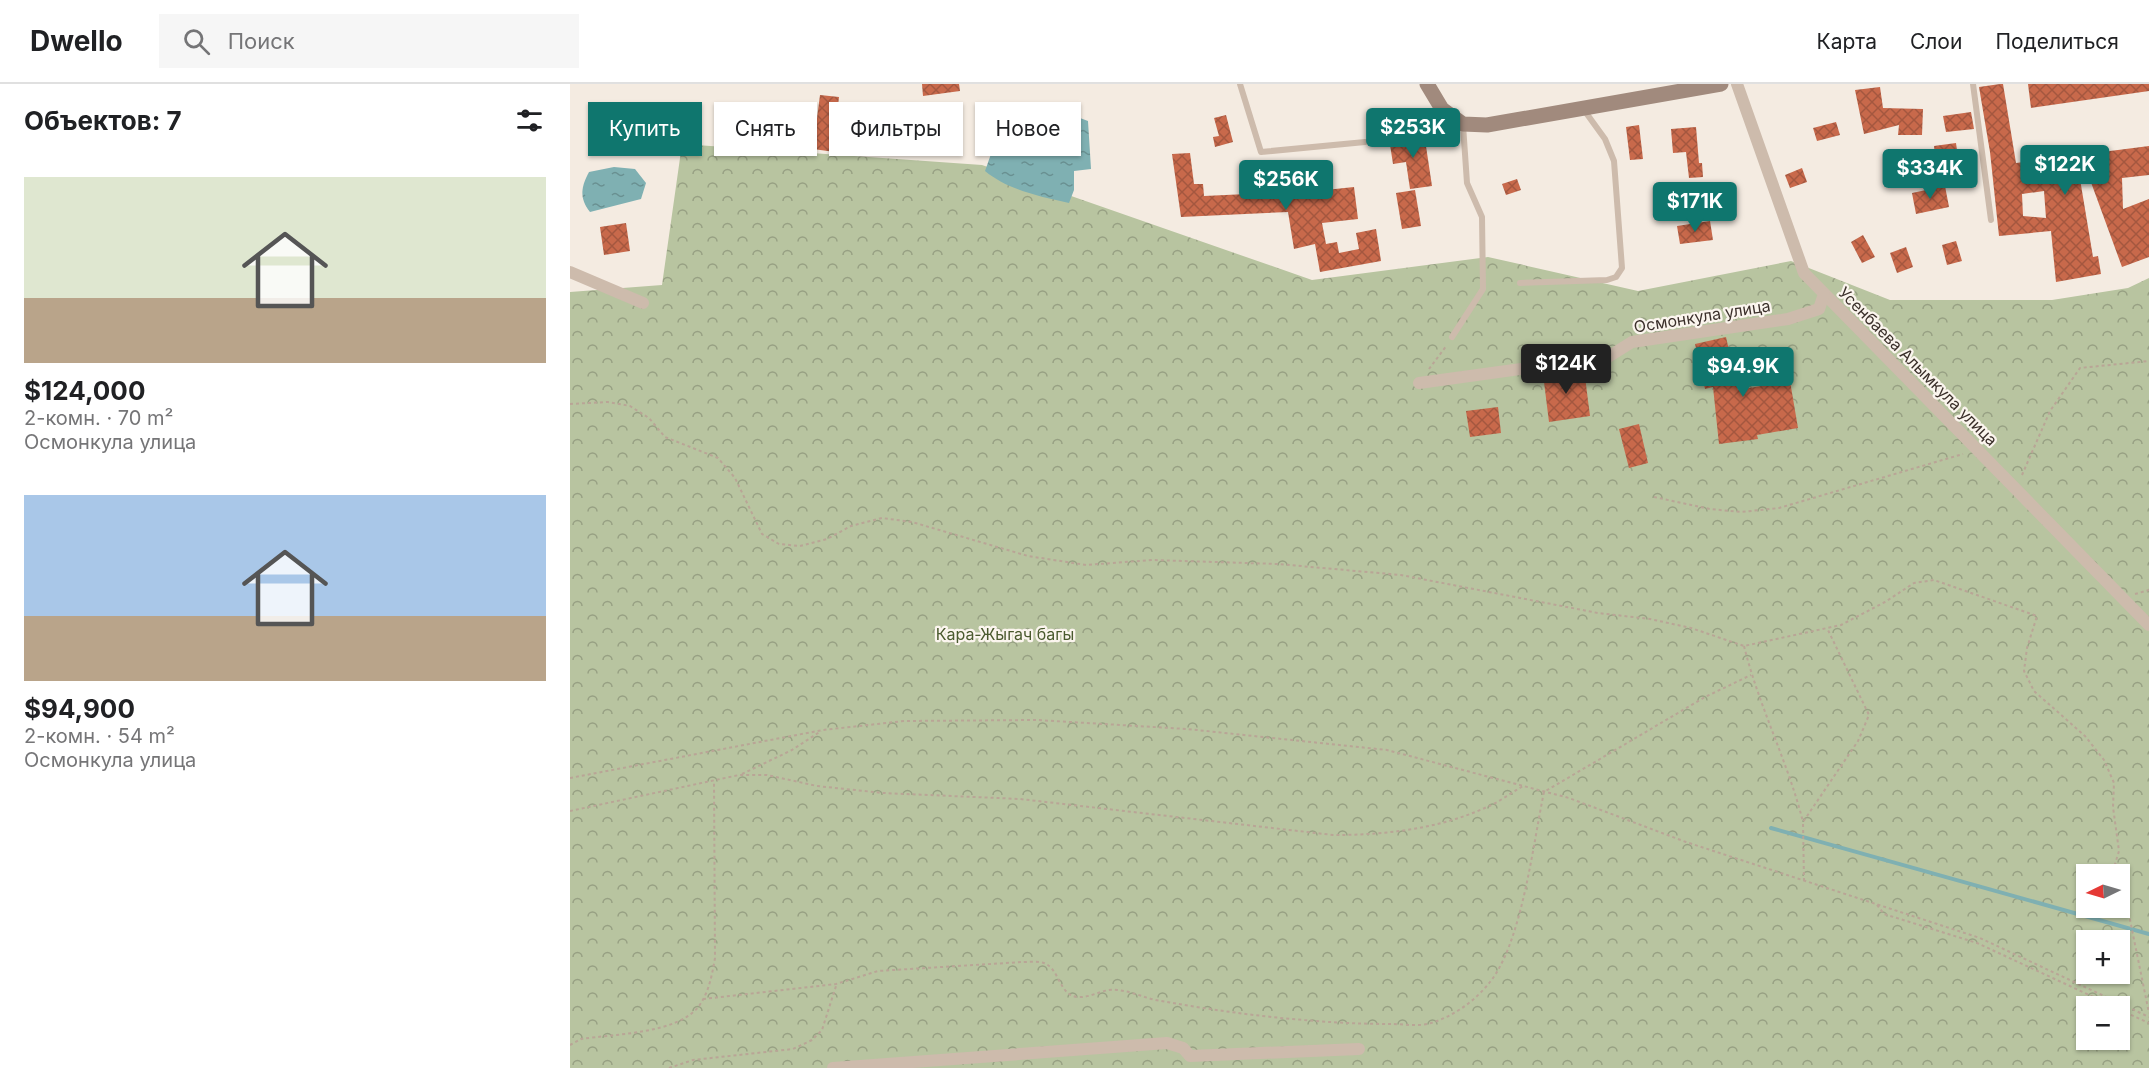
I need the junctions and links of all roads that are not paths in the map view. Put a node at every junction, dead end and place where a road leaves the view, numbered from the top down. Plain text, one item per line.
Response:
1 (1240, 84) edge
2 (1427, 84) edge
3 (1721, 84) edge
4 (1737, 84) edge
5 (1973, 84) edge
6 (1583, 108) junction
7 (1463, 124) junction
8 (1365, 142) dead end
9 (1991, 220) dead end
10 (570, 272) edge
11 (1520, 284) dead end
12 (1824, 294) junction
13 (643, 303) dead end
14 (1452, 338) road end
15 (1419, 383) road end
16 (2149, 625) edge
17 (1359, 1048) dead end
18 (1192, 1062) edge
19 (833, 1068) edge

1 - 8 lane
2 - 7 street
3 - 6 street
4 - 12 street, Усенбаева Алымкула улица
5 - 9 lane
6 - 7 street
6 - 11 lane
7 - 14 lane
10 - 13 street
12 - 15 street, Осмонкула улица
12 - 16 street, Усенбаева Алымкула улица
17 - 18 street
18 - 19 street

